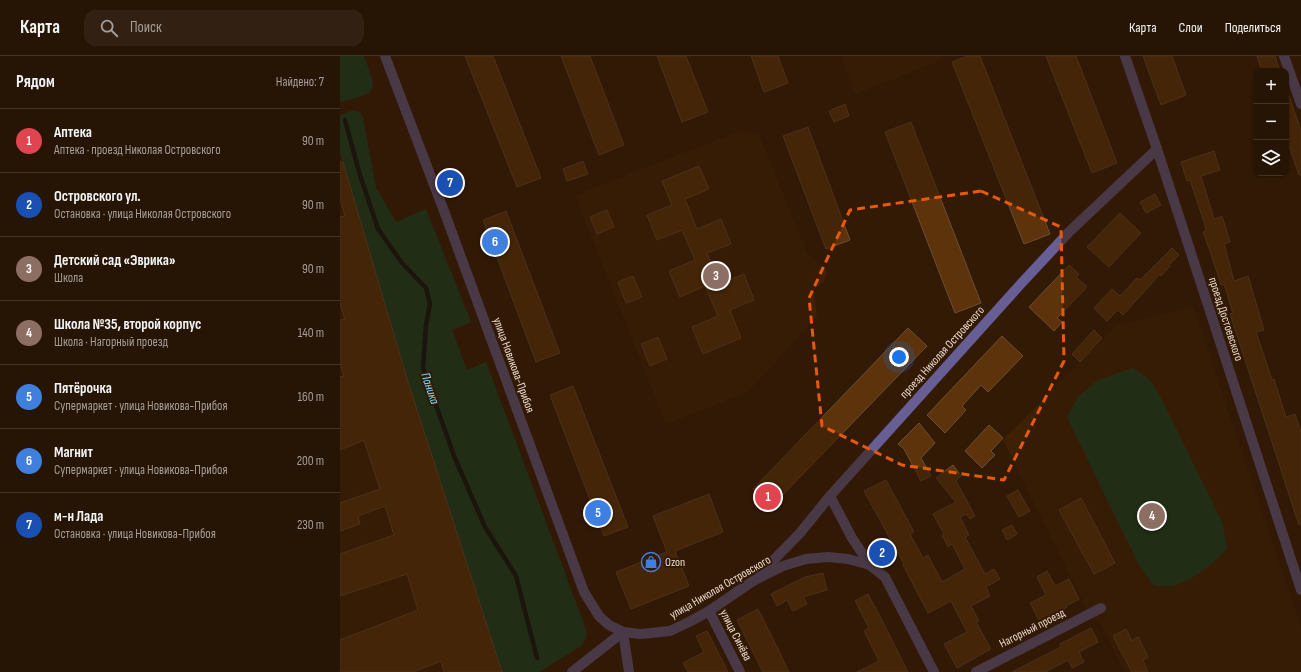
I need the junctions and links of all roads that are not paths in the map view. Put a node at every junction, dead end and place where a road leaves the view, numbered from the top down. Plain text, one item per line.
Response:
1 (385, 56) edge
2 (1125, 56) edge
3 (1284, 56) edge
4 (1301, 104) edge
5 (1158, 149) junction
6 (830, 496) junction
7 (870, 565) junction
8 (753, 581) junction
9 (1301, 590) edge
10 (1101, 608) dead end
11 (709, 611) junction
12 (623, 632) junction
13 (572, 672) edge
14 (629, 672) edge
15 (740, 672) edge
16 (934, 672) edge
17 (976, 672) edge

1 - 12 street, улица Новикова-Прибоя
2 - 5 street, проезд Достоевского
3 - 4 street
5 - 6 street, проезд Николая Островского
5 - 9 street, проезд Достоевского
6 - 7 street
6 - 8 street, проезд Николая Островского
7 - 8 street, улица Николая Островского
7 - 16 street, улица Николая Островского
8 - 11 street, улица Николая Островского
10 - 17 street, Нагорный проезд
11 - 12 street, улица Николая Островского
11 - 15 street, улица Синёва
12 - 13 street
12 - 14 street

